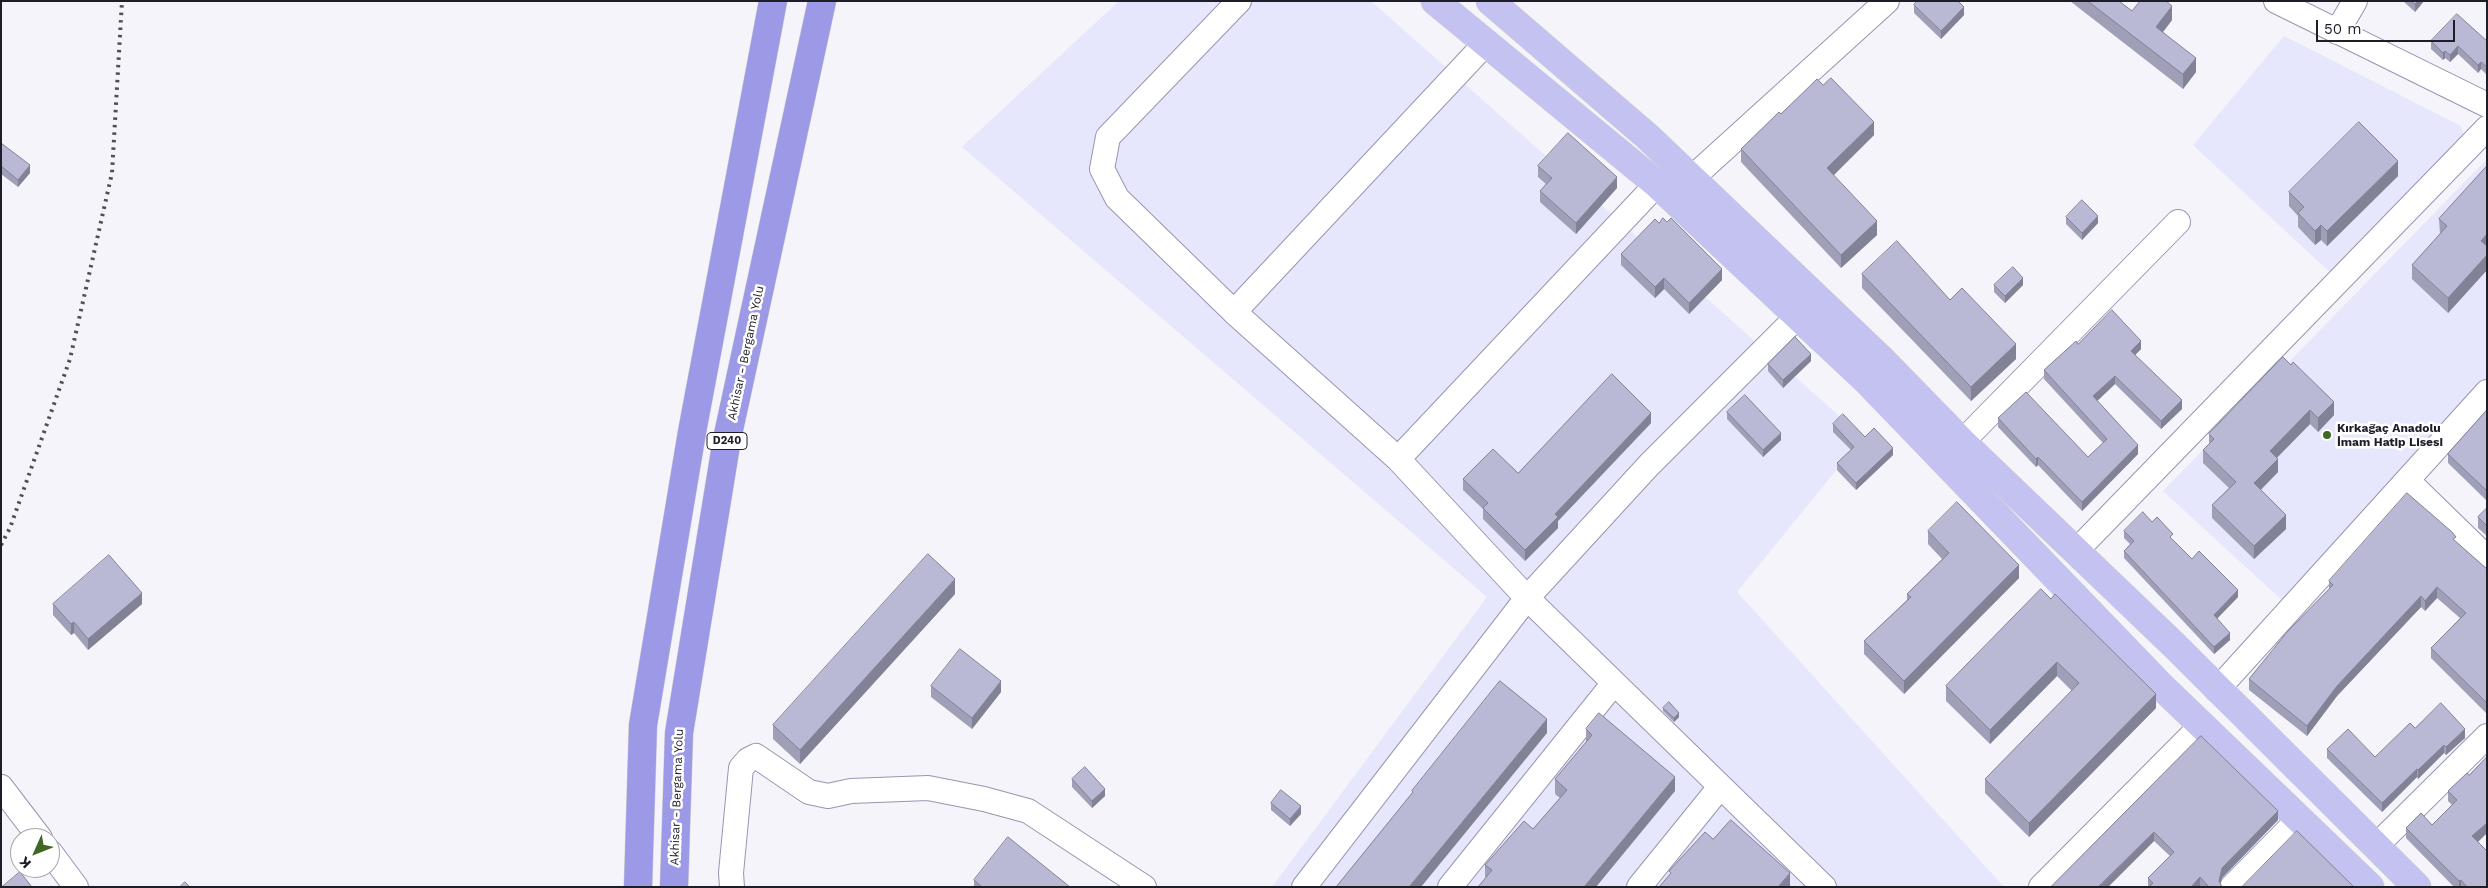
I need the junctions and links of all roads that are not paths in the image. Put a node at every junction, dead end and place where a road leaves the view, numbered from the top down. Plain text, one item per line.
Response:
1 (773, 1) edge
2 (822, 1) edge
3 (1239, 1) edge
4 (1436, 1) edge
5 (1490, 1) edge
6 (1887, 1) edge
7 (2276, 1) edge
8 (2355, 1) edge
9 (2337, 32) junction
10 (1486, 43) junction
11 (2487, 105) edge
12 (2487, 128) edge
13 (1692, 178) junction
14 (1657, 184) junction
15 (2178, 222) dead end
16 (1234, 312) junction
17 (1798, 316) junction
18 (2487, 392) edge
19 (1962, 442) junction
20 (1398, 459) junction
21 (2408, 481) junction
22 (2076, 551) junction
23 (2487, 558) edge
24 (1527, 598) junction
25 (1614, 683) junction
26 (2217, 690) junction
27 (2202, 725) junction
28 (2487, 736) edge
29 (1, 787) edge
30 (1720, 788) junction
31 (2299, 819) junction
32 (32, 828) edge
33 (2376, 846) junction
34 (60, 865) edge
35 (76, 887) edge
36 (638, 887) edge
37 (674, 887) edge
38 (732, 887) edge
39 (1144, 887) edge
40 (1304, 887) edge
41 (1450, 887) edge
42 (1639, 887) edge
43 (1824, 887) edge
44 (2041, 887) edge
45 (2232, 887) edge
46 (2370, 887) edge
47 (2417, 887) edge

1 - 36 highway, D240
2 - 37 highway, Akhisar - Bergama Yolu / D240
3 - 16 street
4 - 10 main road
5 - 13 main road
6 - 13 street
7 - 9 street
8 - 9 street
9 - 11 street
10 - 14 main road
10 - 16 street
12 - 22 street
13 - 19 main road
14 - 17 main road
14 - 20 street
15 - 19 street
16 - 20 street
17 - 24 street
17 - 27 main road
18 - 21 street
19 - 22 main road
20 - 24 street
21 - 23 street
21 - 26 street
22 - 26 main road
24 - 25 street
24 - 40 street
25 - 30 street
25 - 41 street
26 - 33 main road
27 - 31 main road
27 - 44 street
28 - 33 street
29 - 32 street
30 - 42 street
30 - 43 street
31 - 45 street
31 - 46 main road
33 - 47 main road
34 - 35 street
38 - 39 street

